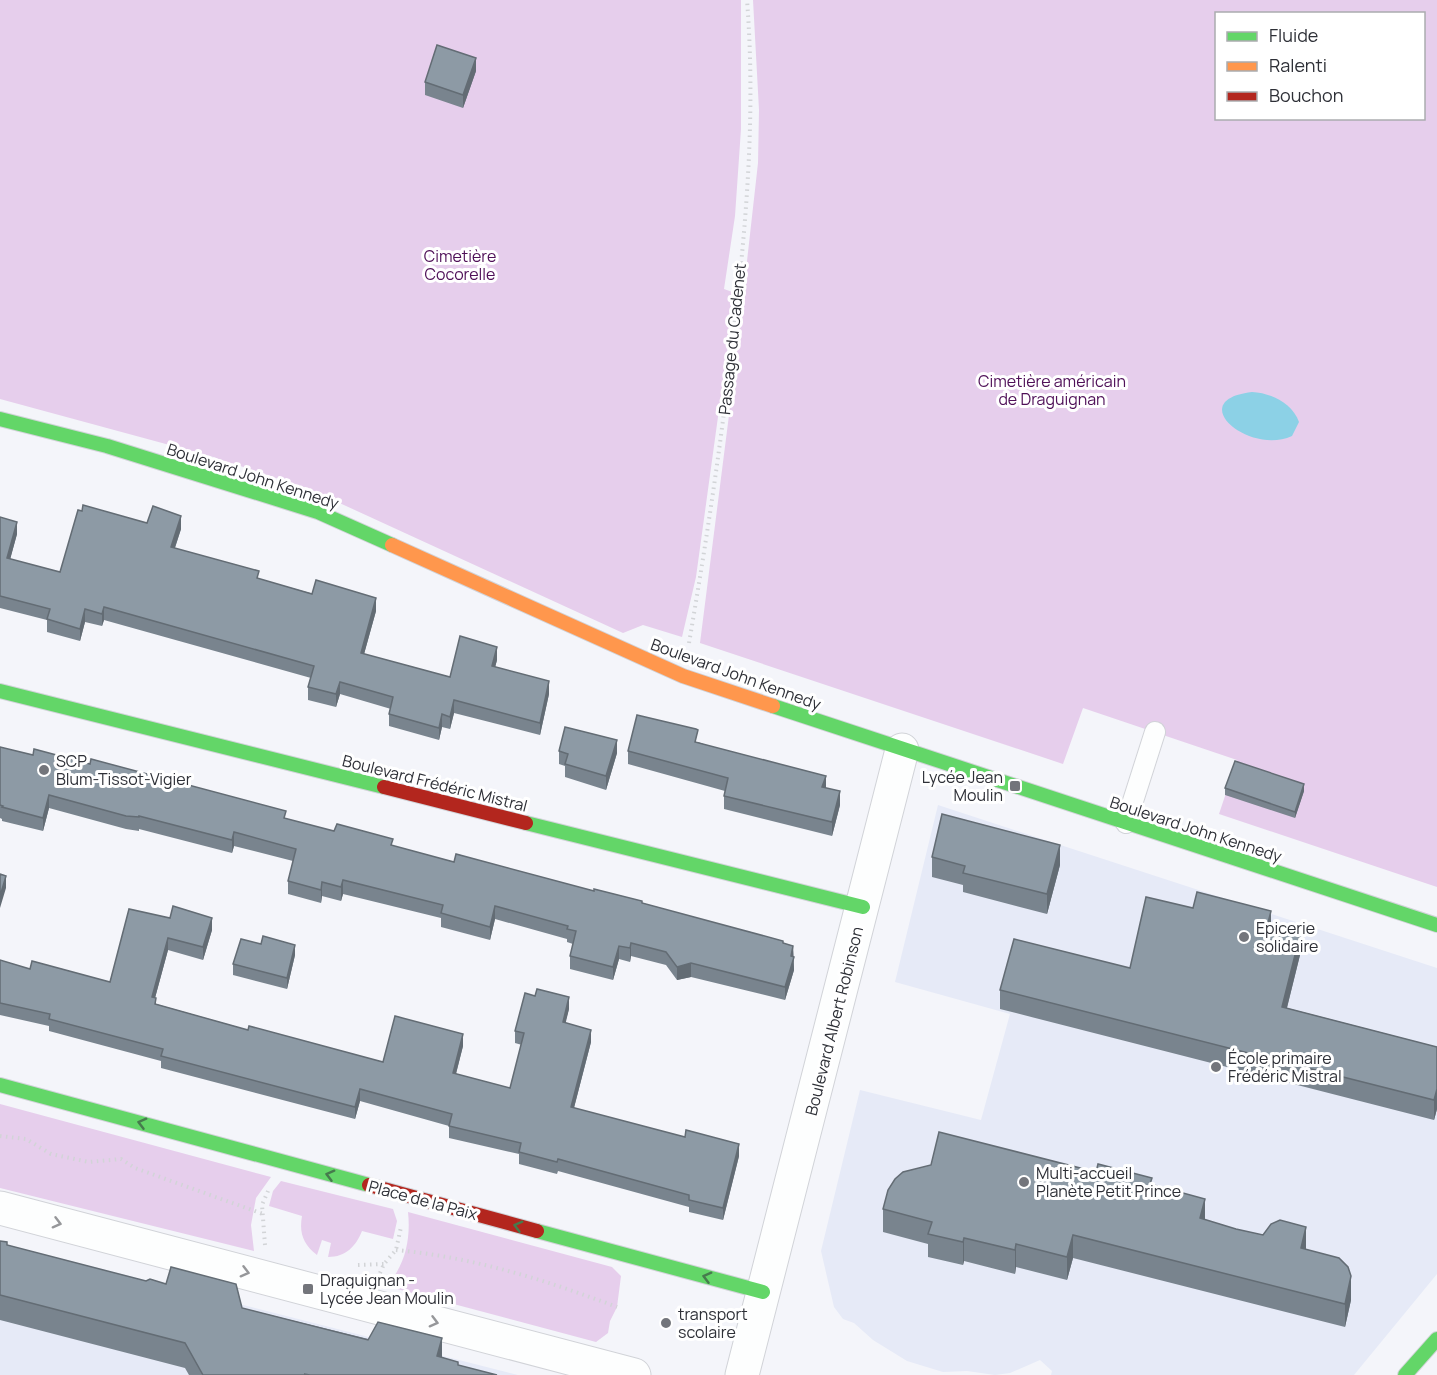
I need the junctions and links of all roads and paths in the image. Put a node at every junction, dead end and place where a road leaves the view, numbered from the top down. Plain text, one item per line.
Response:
1 (747, 0) edge
2 (0, 419) edge
3 (683, 676) junction
4 (0, 691) edge
5 (1155, 732) dead end
6 (902, 750) junction
7 (1126, 824) junction
8 (863, 907) junction
9 (1437, 925) edge
10 (0, 1085) edge
11 (0, 1136) edge
12 (276, 1160) junction
13 (412, 1197) junction
14 (0, 1208) edge
15 (263, 1214) junction
16 (396, 1250) junction
17 (262, 1252) dead end
18 (378, 1280) dead end
19 (763, 1292) junction
20 (617, 1307) dead end
21 (1437, 1339) edge
22 (634, 1375) edge
23 (742, 1375) edge
24 (1405, 1375) edge

1 - 3 path, Passage du Cadenet
2 - 3 street, Boulevard John Kennedy
3 - 6 street, Boulevard John Kennedy
4 - 8 street, Boulevard Frédéric Mistral
5 - 7 lane
6 - 7 street, Boulevard John Kennedy
6 - 8 street, Boulevard Albert Robinson
7 - 9 street, Boulevard John Kennedy
8 - 19 street, Boulevard Albert Robinson
12 -> 10 street, Place de la Paix
11 - 15 path
13 -> 12 street, Place de la Paix
12 - 15 path
13 - 16 path
19 -> 13 street, Place de la Paix
14 -> 22 street
15 - 17 path
16 - 18 path
16 - 20 path
19 - 23 street
21 - 24 street

